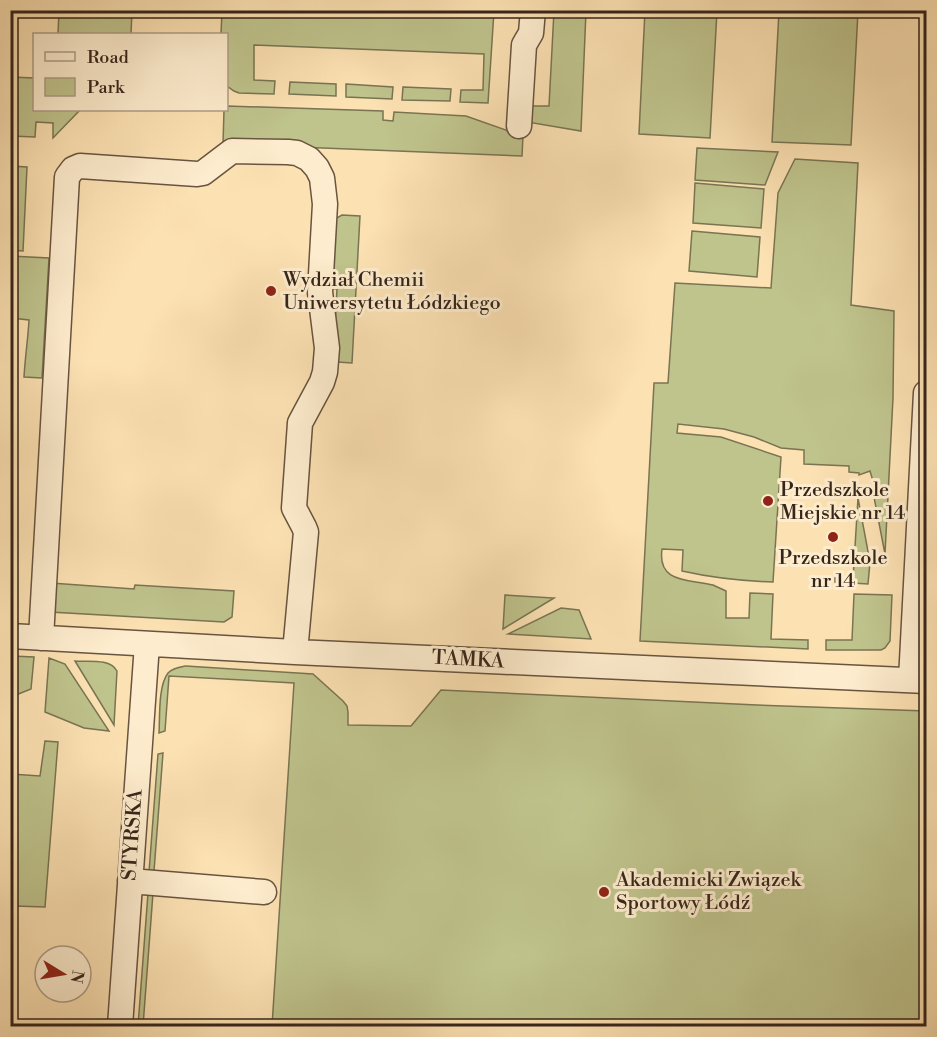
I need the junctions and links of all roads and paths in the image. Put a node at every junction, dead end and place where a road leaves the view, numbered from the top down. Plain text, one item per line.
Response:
1 (533, 10) edge
2 (519, 126) dead end
3 (927, 393) edge
4 (10, 636) edge
5 (41, 638) junction
6 (147, 644) junction
7 (295, 652) junction
8 (919, 680) edge
9 (130, 881) junction
10 (264, 892) dead end
11 (120, 1026) edge

1 - 2 street
3 - 8 street
4 - 5 street, TAMKA
5 - 6 street, TAMKA
5 - 7 street
6 - 7 street, TAMKA
6 - 9 street, STYRSKA
7 - 8 street, TAMKA
9 - 10 street
9 - 11 street, STYRSKA

